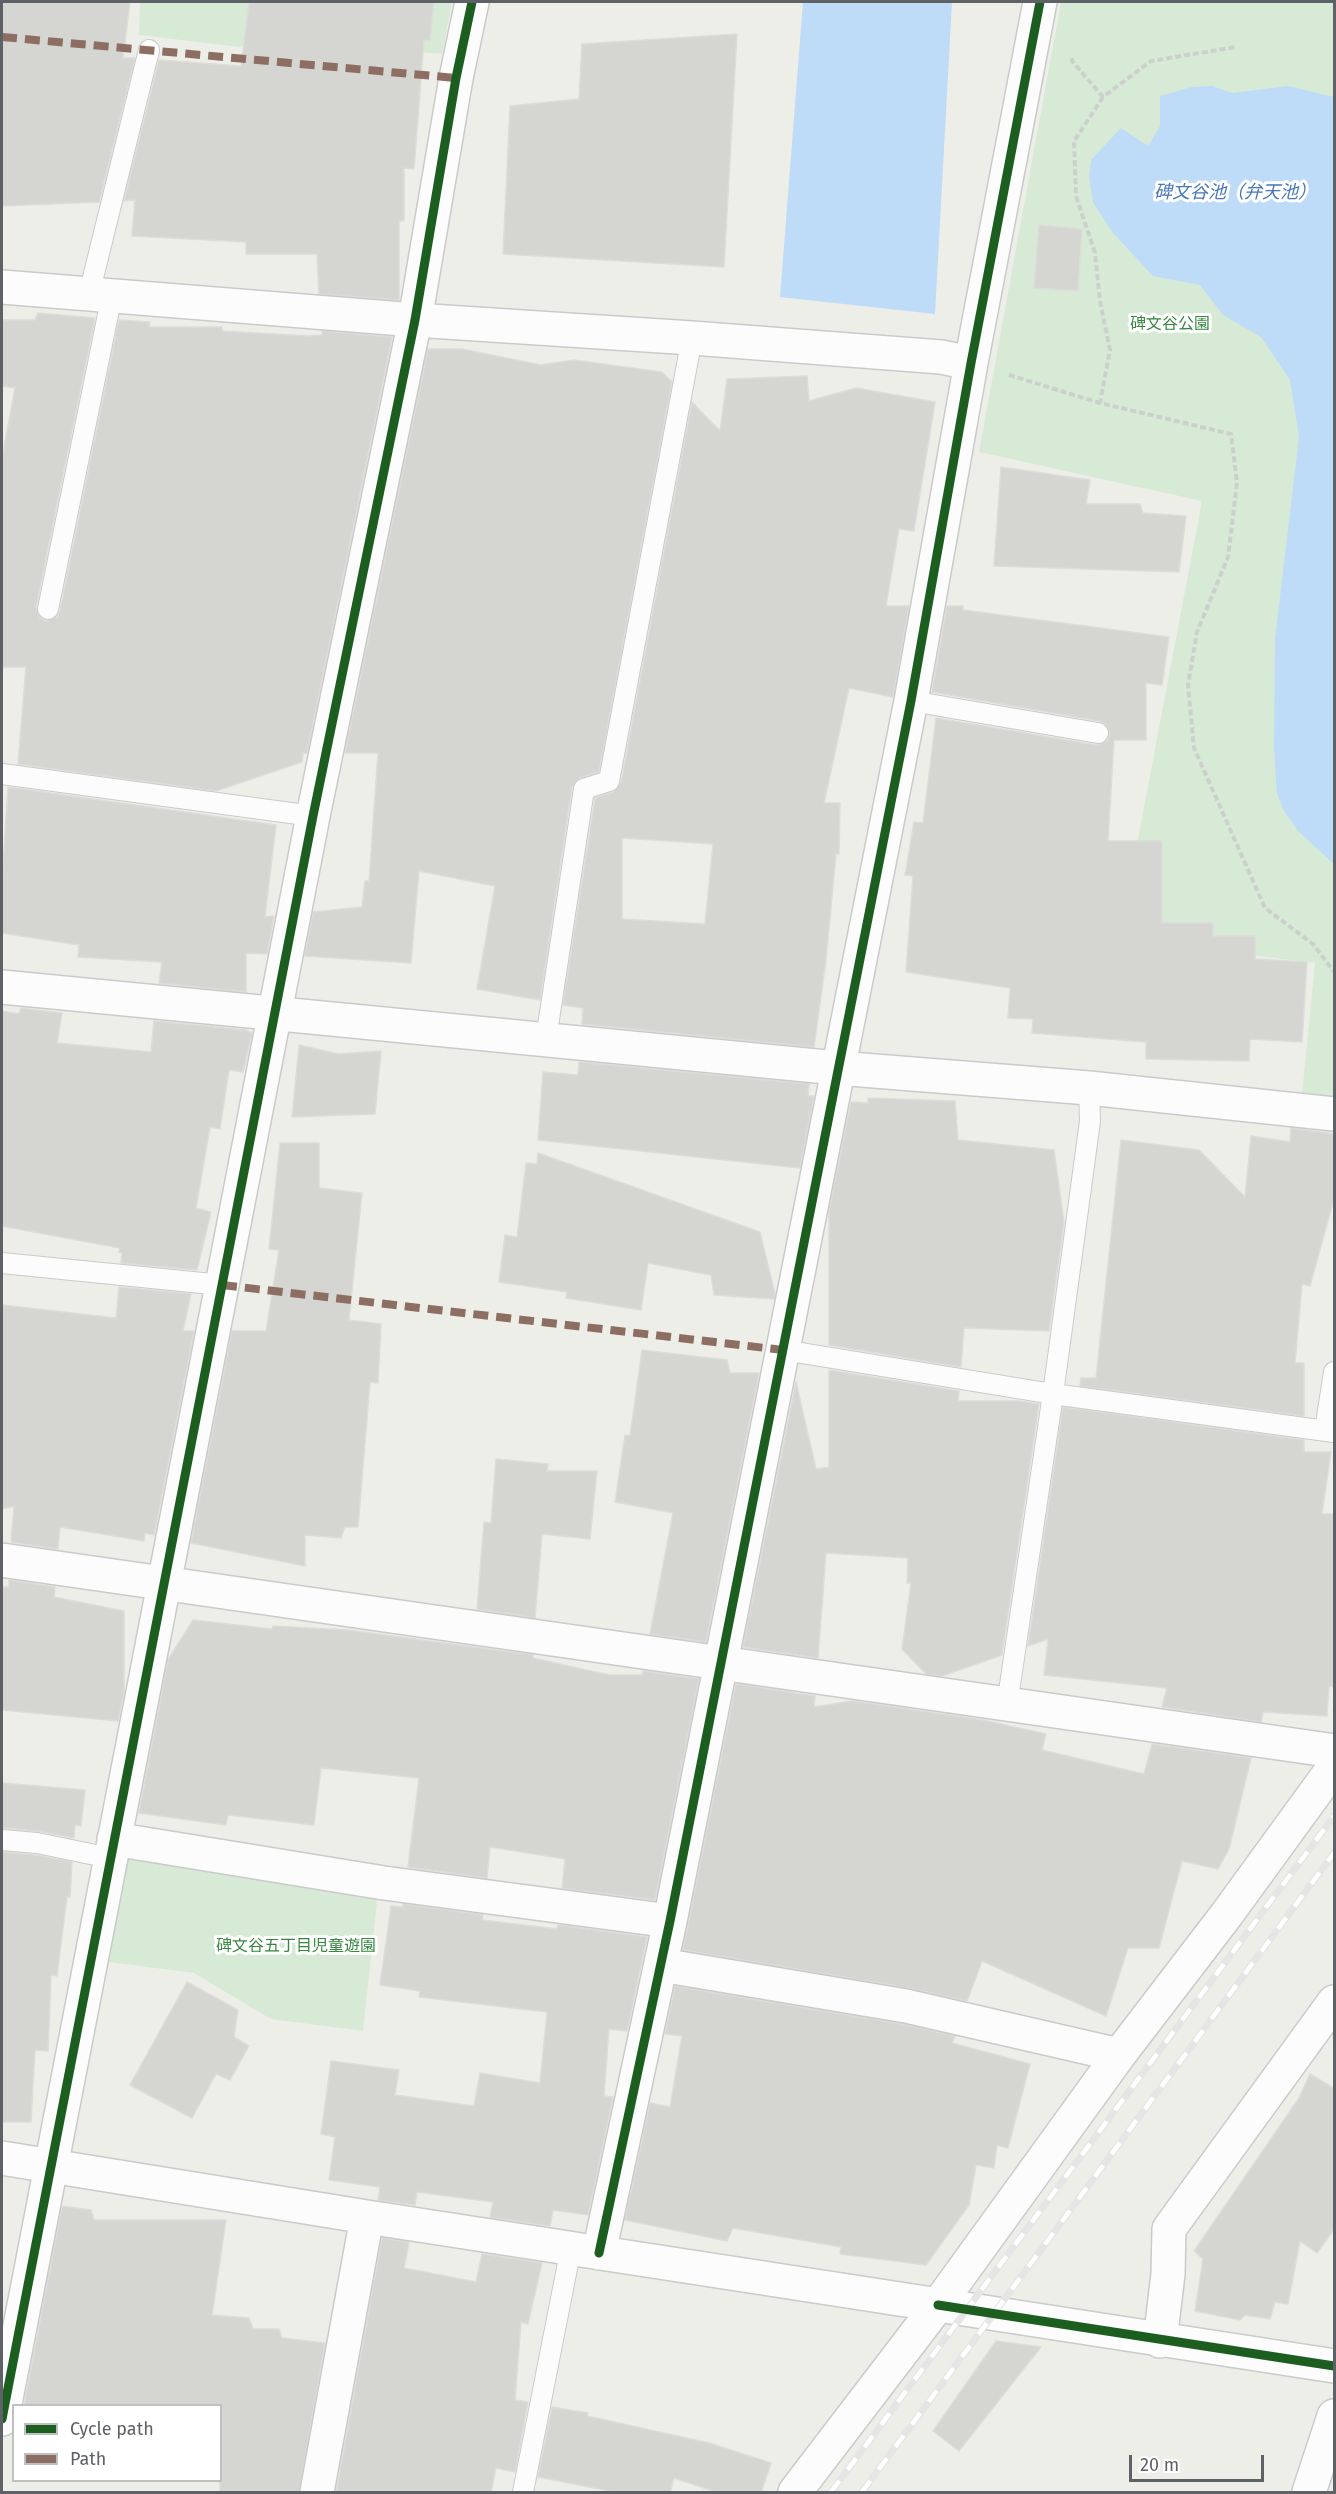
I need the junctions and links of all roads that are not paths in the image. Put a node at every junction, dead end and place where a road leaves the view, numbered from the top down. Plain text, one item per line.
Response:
1 (472, 2) edge
2 (1040, 2) edge
3 (149, 50) dead end
4 (2, 287) edge
5 (101, 294) junction
6 (415, 320) junction
7 (692, 338) junction
8 (971, 363) junction
9 (48, 609) dead end
10 (911, 701) junction
11 (1098, 733) dead end
12 (2, 774) edge
13 (312, 816) junction
14 (2, 987) edge
15 (274, 1014) junction
16 (546, 1039) junction
17 (837, 1068) junction
18 (1089, 1088) junction
19 (1335, 1114) edge
20 (2, 1263) edge
21 (222, 1286) junction
22 (783, 1350) junction
23 (1335, 1372) edge
24 (1053, 1394) junction
25 (1330, 1431) edge
26 (2, 1560) edge
27 (162, 1583) junction
28 (720, 1662) junction
29 (1007, 1706) junction
30 (1335, 1751) edge
31 (1335, 1767) edge
32 (2, 1840) edge
33 (112, 1848) junction
34 (670, 1922) junction
35 (661, 1965) junction
36 (1335, 2002) edge
37 (1119, 2055) junction
38 (2, 2158) edge
39 (51, 2165) junction
40 (367, 2217) junction
41 (585, 2250) junction
42 (938, 2305) junction
43 (1160, 2341) junction
44 (1335, 2366) edge
45 (1335, 2416) edge
46 (2, 2419) edge
47 (317, 2493) edge
48 (523, 2493) edge
49 (795, 2493) edge
50 (1309, 2493) edge

1 - 6 street
2 - 8 street
3 - 5 lane
4 - 5 street
5 - 6 street
5 - 9 lane
6 - 7 street
6 - 13 street
7 - 8 street
7 - 16 lane
8 - 10 street
10 - 11 lane
10 - 17 street
12 - 13 lane
13 - 15 street
14 - 15 street
15 - 16 street
15 - 21 street
16 - 17 street
17 - 18 street
17 - 22 street
18 - 19 street
18 - 24 lane
20 - 21 lane
21 - 27 street
22 - 24 lane
22 - 28 street
23 - 25 lane
24 - 25 lane
24 - 29 lane
26 - 27 street
27 - 28 street
27 - 33 street
28 - 29 street
28 - 34 street
29 - 30 street
31 - 37 street
32 - 33 lane
33 - 34 street
33 - 39 street
34 - 35 street
35 - 37 street
35 - 41 street
36 - 43 street
37 - 42 street
38 - 39 street
39 - 40 street
39 - 46 street
40 - 41 street
40 - 47 street
41 - 42 street
41 - 48 lane
42 - 43 street
42 - 49 street
43 - 44 street
45 - 50 street

